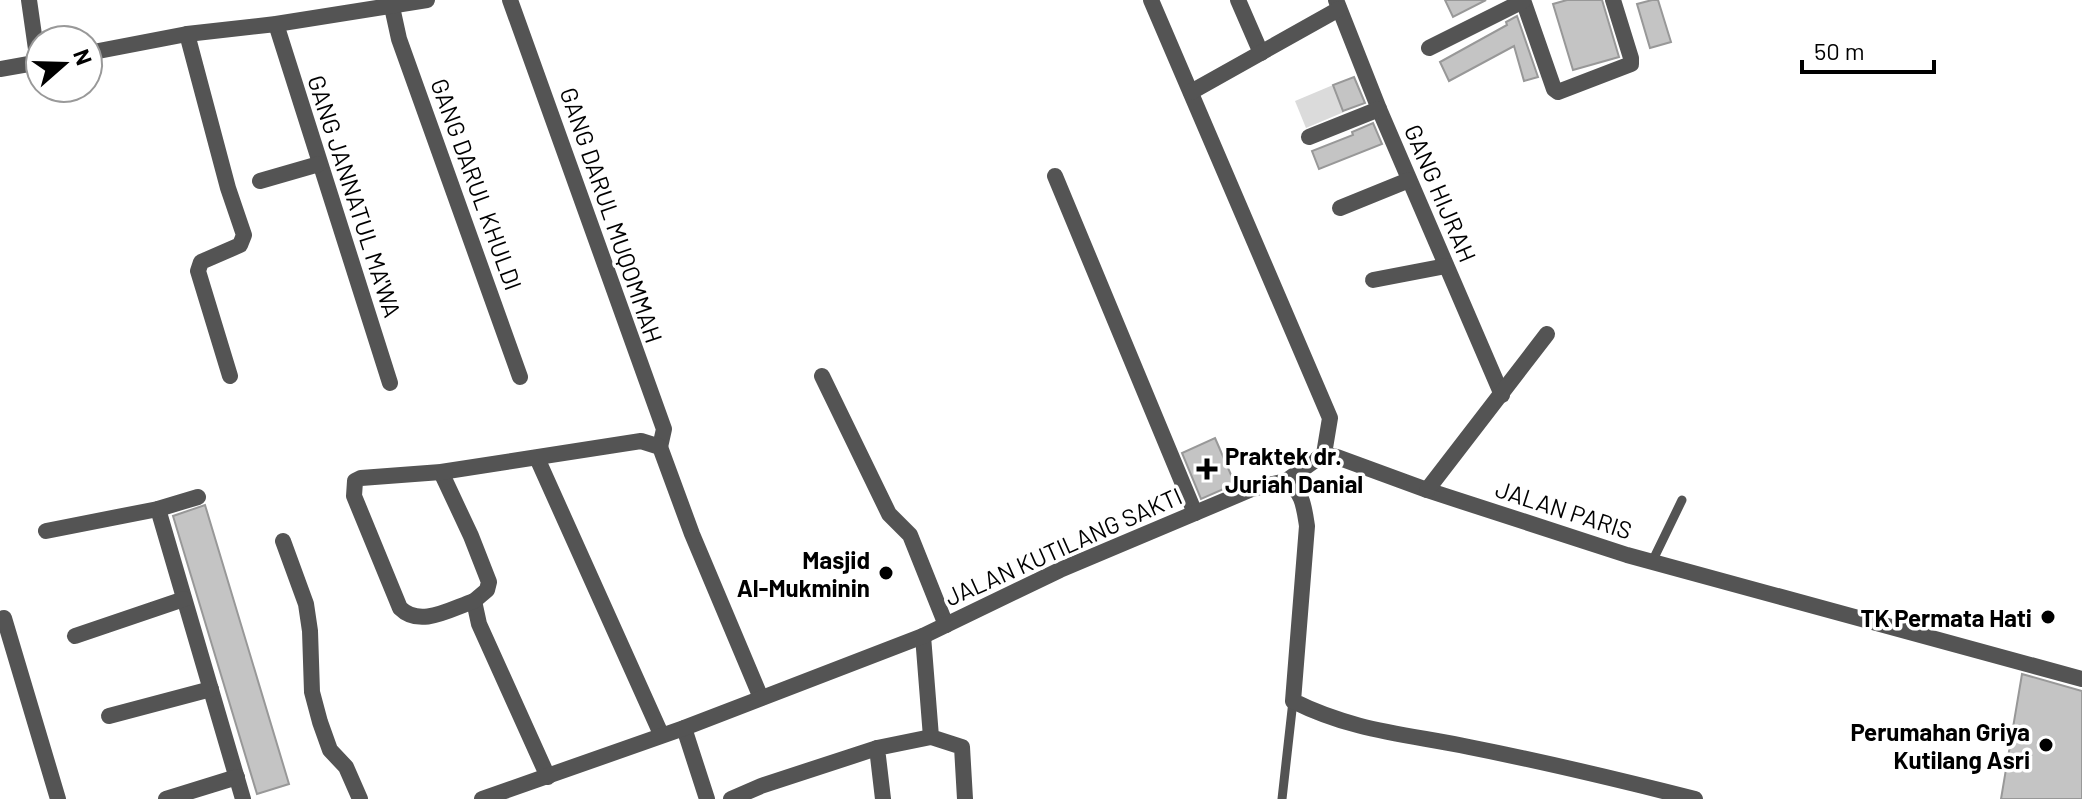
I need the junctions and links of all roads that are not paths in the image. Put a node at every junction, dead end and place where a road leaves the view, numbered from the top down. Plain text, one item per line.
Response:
1 (29, 0) edge
2 (427, 0) edge
3 (510, 0) edge
4 (1151, 0) edge
5 (1238, 0) edge
6 (1613, 0) edge
7 (1523, 1) edge
8 (1338, 4) edge
9 (392, 7) junction
10 (33, 24) edge
11 (276, 24) junction
12 (187, 34) junction
13 (1429, 48) dead end
14 (104, 50) edge
15 (1261, 53) junction
16 (24, 65) edge
17 (0, 69) edge
18 (1191, 92) junction
19 (1379, 109) junction
20 (1309, 137) dead end
21 (319, 164) junction
22 (1055, 176) dead end
23 (1409, 180) junction
24 (260, 181) dead end
25 (1340, 208) dead end
26 (1446, 266) junction
27 (1373, 280) dead end
28 (1547, 334) dead end
29 (230, 376) dead end
30 (822, 376) dead end
31 (520, 377) dead end
32 (390, 383) dead end
33 (1502, 395) junction
34 (660, 447) junction
35 (1324, 454) junction
36 (537, 458) junction
37 (441, 472) junction
38 (1286, 481) junction
39 (1427, 490) junction
40 (198, 497) dead end
41 (1682, 500) dead end
42 (158, 509) junction
43 (1195, 513) junction
44 (46, 531) dead end
45 (283, 541) dead end
46 (1652, 562) junction
47 (184, 599) junction
48 (474, 601) junction
49 (4, 618) dead end
50 (946, 625) junction
51 (75, 636) dead end
52 (923, 636) junction
53 (2082, 679) edge
54 (211, 689) junction
55 (761, 698) junction
56 (1293, 701) junction
57 (109, 716) dead end
58 (684, 728) junction
59 (661, 734) junction
60 (931, 737) junction
61 (877, 748) junction
62 (237, 777) junction
63 (548, 777) junction
64 (526, 793) edge
65 (58, 799) edge
66 (166, 799) edge
67 (243, 799) edge
68 (360, 799) edge
69 (482, 799) edge
70 (707, 799) edge
71 (731, 799) edge
72 (883, 799) edge
73 (965, 799) edge
74 (1282, 799) edge
75 (1695, 799) edge

1 - 10 street
2 - 9 street
3 - 34 street, GANG DARUL MUQOMMAH
4 - 18 street
5 - 15 street
6 - 7 street
7 - 13 street
8 - 15 street, GANG HIJRAH
8 - 19 street, GANG HIJRAH
9 - 11 street
9 - 31 street, GANG DARUL KHULDI
11 - 12 street
11 - 21 street, GANG JANNATUL MA'WA
12 - 14 street
12 - 29 street
15 - 18 street, GANG HIJRAH
16 - 17 street
18 - 35 street
19 - 20 street
19 - 23 street, GANG HIJRAH
21 - 24 street
21 - 32 street, GANG JANNATUL MA'WA
22 - 43 street
23 - 25 street
23 - 26 street, GANG HIJRAH
26 - 27 street
26 - 33 street, GANG HIJRAH
28 - 33 street
30 - 50 street
33 - 39 street
34 - 36 street
34 - 55 street, GANG DARUL MUQOMMAH
35 - 38 street
35 - 39 street, JALAN PARIS
36 - 37 street
36 - 59 street
37 - 48 street
37 - 48 street
38 - 43 street, JALAN KUTILANG SAKTI
38 - 56 street
39 - 46 street, JALAN PARIS
40 - 42 street
41 - 46 lane
42 - 44 street
42 - 47 street
43 - 50 street, JALAN KUTILANG SAKTI
45 - 68 street
46 - 53 street, JALAN PARIS
47 - 51 street
47 - 54 street
48 - 63 street
49 - 65 street
50 - 52 street, JALAN KUTILANG SAKTI
52 - 55 street, JALAN KUTILANG SAKTI
52 - 60 street
54 - 57 street
54 - 62 street
55 - 58 street, JALAN KUTILANG SAKTI
56 - 74 lane
56 - 75 street
58 - 59 street, JALAN KUTILANG SAKTI
58 - 70 street
59 - 63 street, JALAN KUTILANG SAKTI
60 - 61 street
60 - 73 street
61 - 71 street
61 - 72 street
62 - 66 street
62 - 67 street
63 - 64 street, JALAN KUTILANG SAKTI
64 - 69 street, JALAN KUTILANG SAKTI

